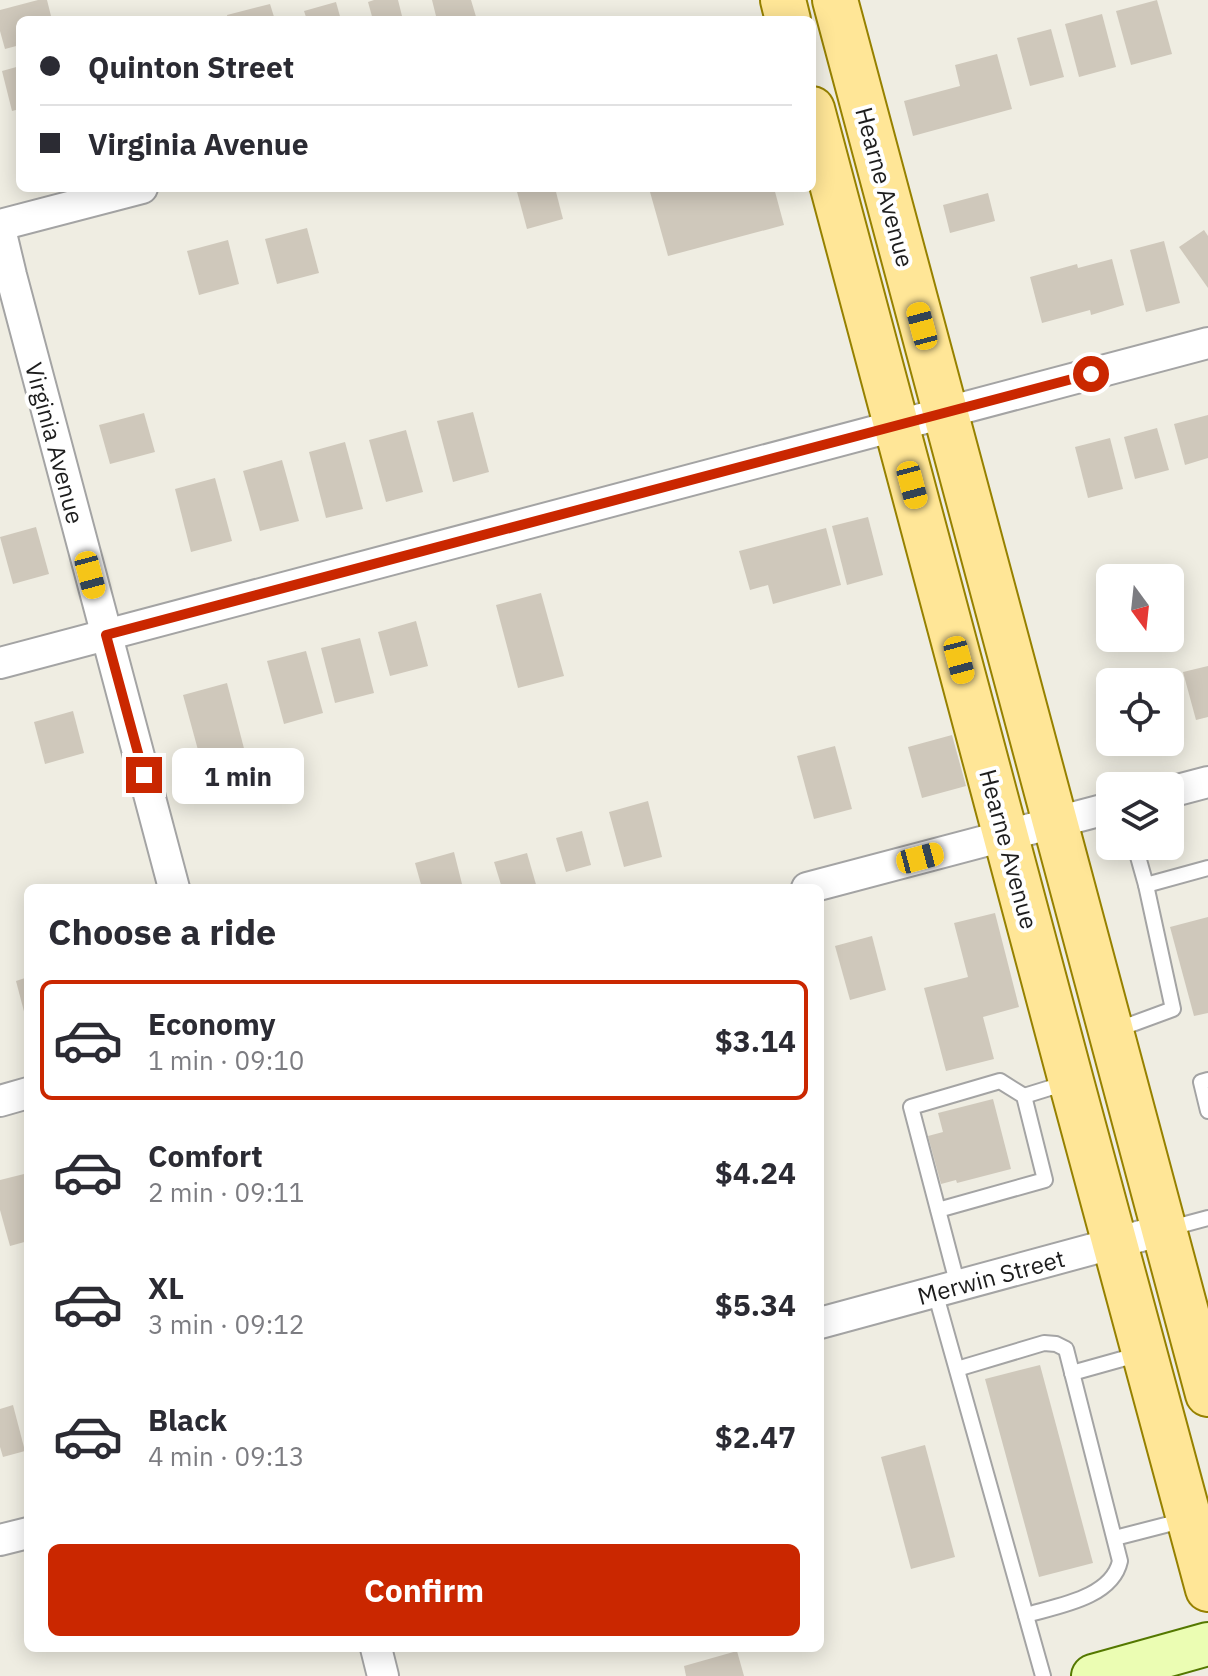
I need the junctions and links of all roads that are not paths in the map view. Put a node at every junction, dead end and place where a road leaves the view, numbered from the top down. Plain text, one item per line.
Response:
1 (843, 2) edge
2 (785, 15) edge
3 (816, 124) edge
4 (127, 192) edge
5 (0, 227) edge
6 (1208, 343) edge
7 (946, 413) junction
8 (896, 426) junction
9 (106, 635) junction
10 (0, 663) edge
11 (1208, 782) edge
12 (1184, 788) edge
13 (1096, 812) edge
14 (1055, 822) junction
15 (1005, 836) junction
16 (1139, 860) edge
17 (1208, 868) edge
18 (173, 884) edge
19 (822, 884) edge
20 (1146, 885) junction
21 (1110, 1032) junction
22 (1208, 1080) edge
23 (1071, 1081) junction
24 (24, 1094) edge
25 (1024, 1096) junction
26 (0, 1101) edge
27 (1208, 1111) edge
28 (938, 1210) junction
29 (1208, 1218) edge
30 (1163, 1230) junction
31 (1114, 1243) junction
32 (946, 1289) junction
33 (824, 1322) edge
34 (1144, 1353) junction
35 (957, 1369) junction
36 (1072, 1373) junction
37 (1208, 1394) edge
38 (1189, 1519) junction
39 (24, 1534) edge
40 (1115, 1538) junction
41 (0, 1540) edge
42 (1208, 1589) edge
43 (1026, 1615) junction
44 (1208, 1644) edge
45 (377, 1652) edge
46 (383, 1676) edge
47 (1043, 1676) edge
48 (1093, 1676) edge

1 - 2 street
1 - 7 main road, Hearne Avenue
3 - 8 main road, Hearne Avenue
4 - 5 street
5 - 9 street, Virginia Avenue
6 - 7 street
7 - 8 street
7 - 14 main road, Hearne Avenue
8 - 9 street
8 - 15 main road, Hearne Avenue
9 - 10 street
9 - 18 street, Virginia Avenue
11 - 12 street
13 - 14 street
14 - 15 street
14 - 21 main road, Hearne Avenue
15 - 19 street
15 - 23 main road, Hearne Avenue
16 - 20 lane
17 - 20 lane
20 - 21 lane
21 - 30 main road, Hearne Avenue
22 - 27 lane
23 - 25 lane
23 - 31 main road, Hearne Avenue
24 - 26 street
25 - 28 lane
25 - 28 lane
28 - 32 lane
29 - 30 lane
30 - 31 street, Merwin Street
30 - 37 main road, Hearne Avenue
31 - 32 street, Merwin Street
31 - 34 main road, Hearne Avenue
32 - 33 street, Merwin Street
32 - 35 lane
34 - 36 lane
34 - 38 main road, Hearne Avenue
35 - 36 lane
35 - 43 lane
36 - 40 lane
38 - 40 lane
38 - 42 main road, Hearne Avenue
39 - 41 street
40 - 43 lane
43 - 47 lane
44 - 48 street
45 - 46 street

